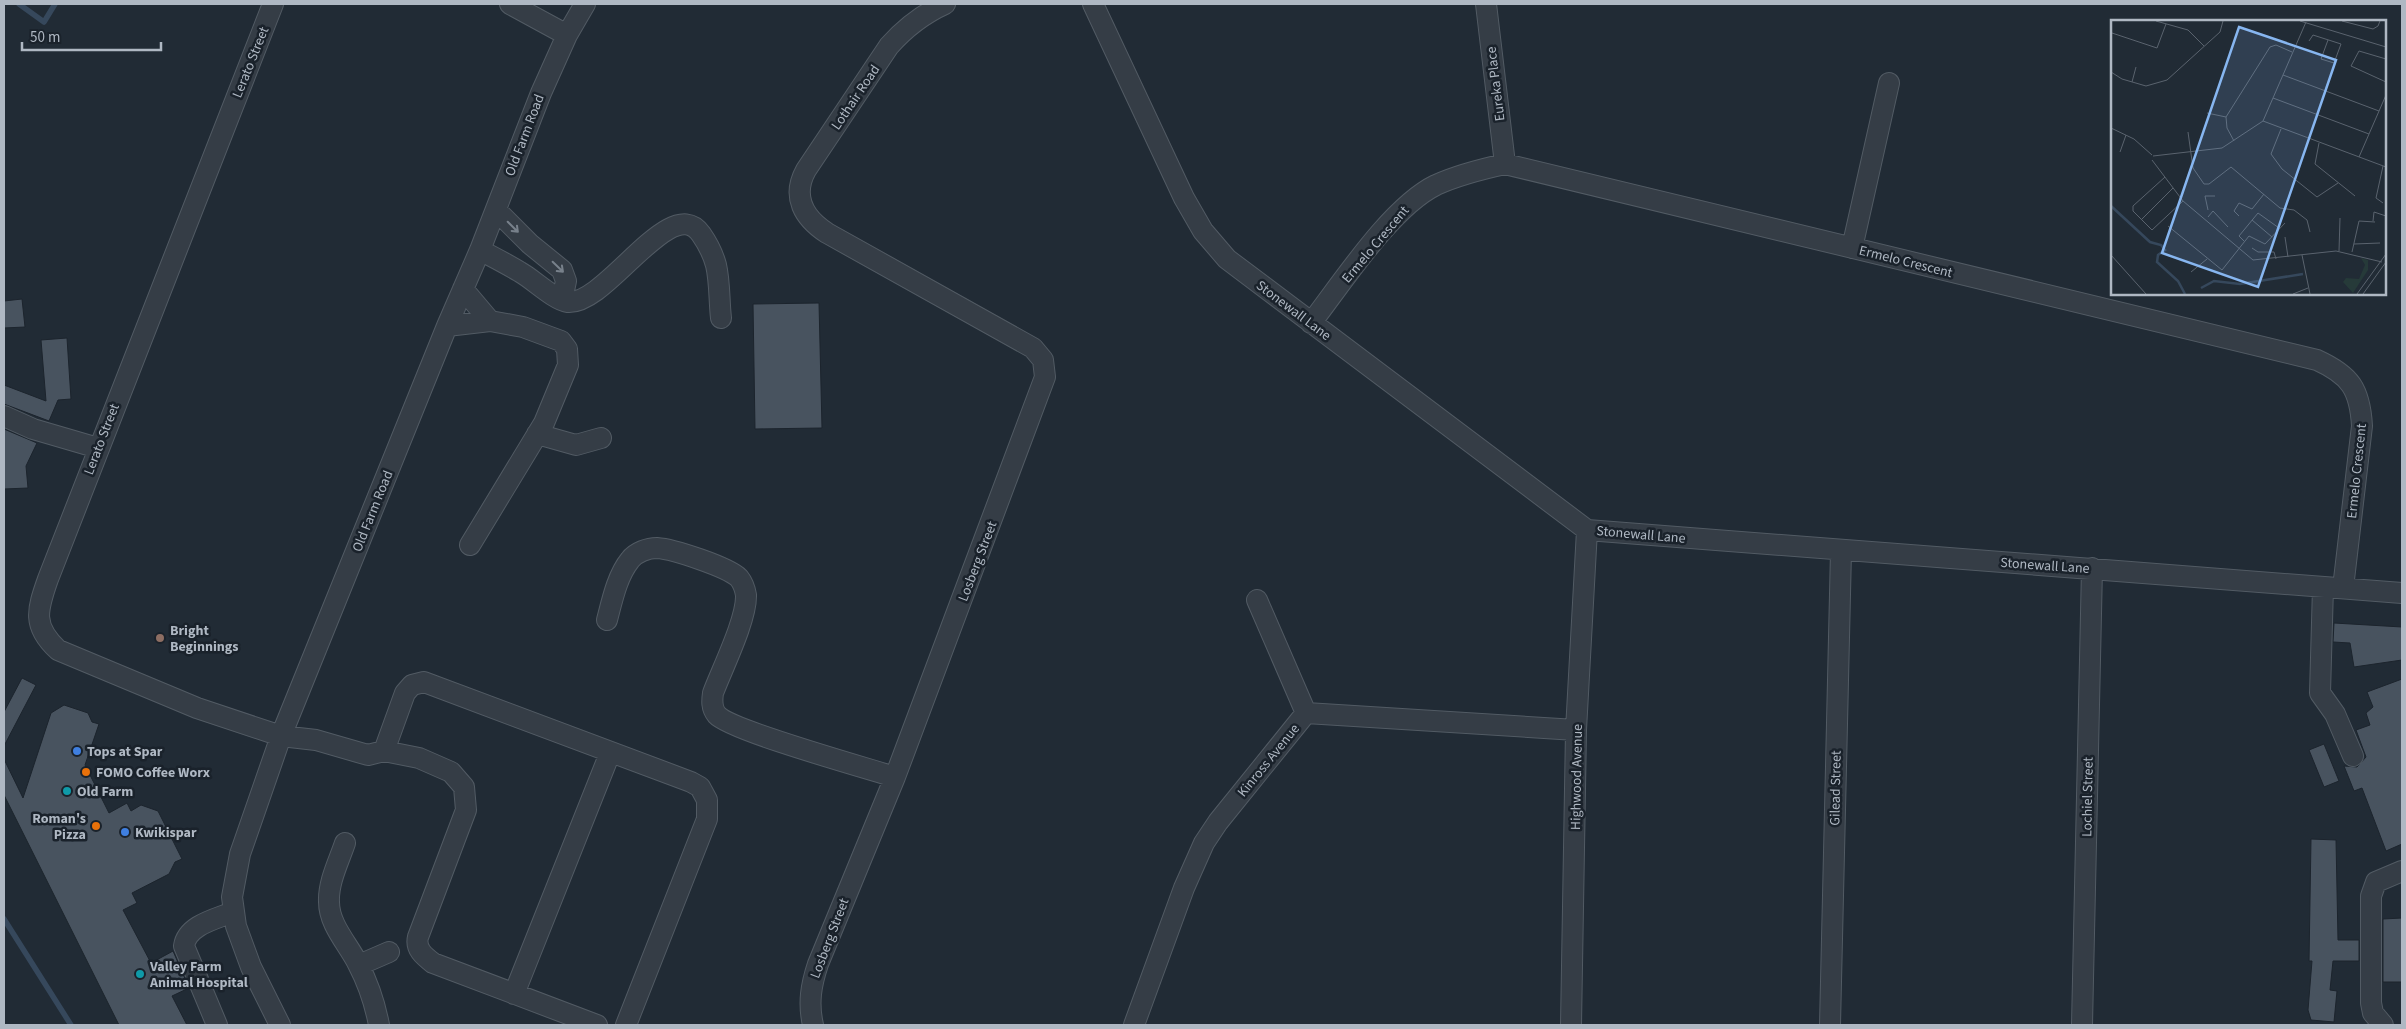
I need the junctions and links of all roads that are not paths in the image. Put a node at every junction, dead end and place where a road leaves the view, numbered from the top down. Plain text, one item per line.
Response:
1 (273, 4) edge
2 (510, 4) edge
3 (585, 4) edge
4 (945, 4) edge
5 (1093, 4) edge
6 (1486, 4) edge
7 (567, 35) junction
8 (1889, 83) dead end
9 (1505, 164) junction
10 (496, 210) junction
11 (804, 212) joint
12 (1852, 248) junction
13 (480, 250) junction
14 (464, 289) junction
15 (562, 300) junction
16 (721, 318) dead end
17 (493, 322) junction
18 (1311, 323) junction
19 (447, 326) junction
20 (4, 416) edge
21 (537, 434) junction
22 (601, 438) dead end
23 (98, 448) junction
24 (1587, 530) junction
25 (470, 545) dead end
26 (1841, 551) junction
27 (2092, 568) junction
28 (2322, 586) junction
29 (2344, 588) junction
30 (2402, 593) edge
31 (1257, 600) dead end
32 (606, 620) dead end
33 (1306, 713) junction
34 (1576, 730) junction
35 (281, 736) junction
36 (384, 752) junction
37 (610, 753) junction
38 (2354, 756) dead end
39 (895, 777) junction
40 (345, 843) dead end
41 (2402, 871) edge
42 (233, 912) junction
43 (389, 952) dead end
44 (358, 965) junction
45 (514, 994) junction
46 (217, 1025) edge
47 (280, 1025) edge
48 (379, 1025) edge
49 (597, 1025) edge
50 (626, 1025) edge
51 (814, 1025) edge
52 (1134, 1025) edge
53 (1571, 1025) edge
54 (1830, 1025) edge
55 (2082, 1025) edge
56 (2383, 1025) edge

1 - 23 street, Lerato Street
2 - 7 street
3 - 7 street, Old Farm Road
4 - 11 street, Lothair Road
5 - 18 street, Stonewall Lane
6 - 9 street, Eureka Place
7 - 10 street, Old Farm Road
8 - 12 street
9 - 12 street, Ermelo Crescent
9 - 18 street, Ermelo Crescent
10 - 13 street, Old Farm Road
10 -> 15 street
11 - 39 street, Losberg Street
12 - 29 street, Ermelo Crescent
13 - 14 street, Old Farm Road
13 - 15 street
14 - 17 street
14 - 19 street, Old Farm Road
15 - 16 street
17 - 19 street
17 - 21 street
18 - 24 street, Stonewall Lane
19 - 35 street, Old Farm Road
20 - 23 street
21 - 22 street
21 - 25 street
23 - 35 street, Lerato Street
24 - 26 street, Stonewall Lane
24 - 34 street, Highwood Avenue
26 - 27 street, Stonewall Lane
26 - 54 street, Gilead Street
27 - 28 street, Stonewall Lane
27 - 55 street, Lochiel Street
28 - 29 street, Stonewall Lane
28 - 38 street
29 - 30 street, Stonewall Lane
31 - 33 street
32 - 39 street
33 - 34 street, Kinross Avenue
33 - 52 street, Kinross Avenue
34 - 53 street, Highwood Avenue
35 - 36 street, Lerato Street
35 - 42 street, Old Farm Road
36 - 37 street
36 - 45 street, Lerato Street
37 - 45 street
37 - 50 street
39 - 51 street, Losberg Street
40 - 44 street
41 - 56 street
42 - 46 street
42 - 47 street, Old Farm Road
43 - 44 street
44 - 48 street
45 - 49 street, Lerato Street

